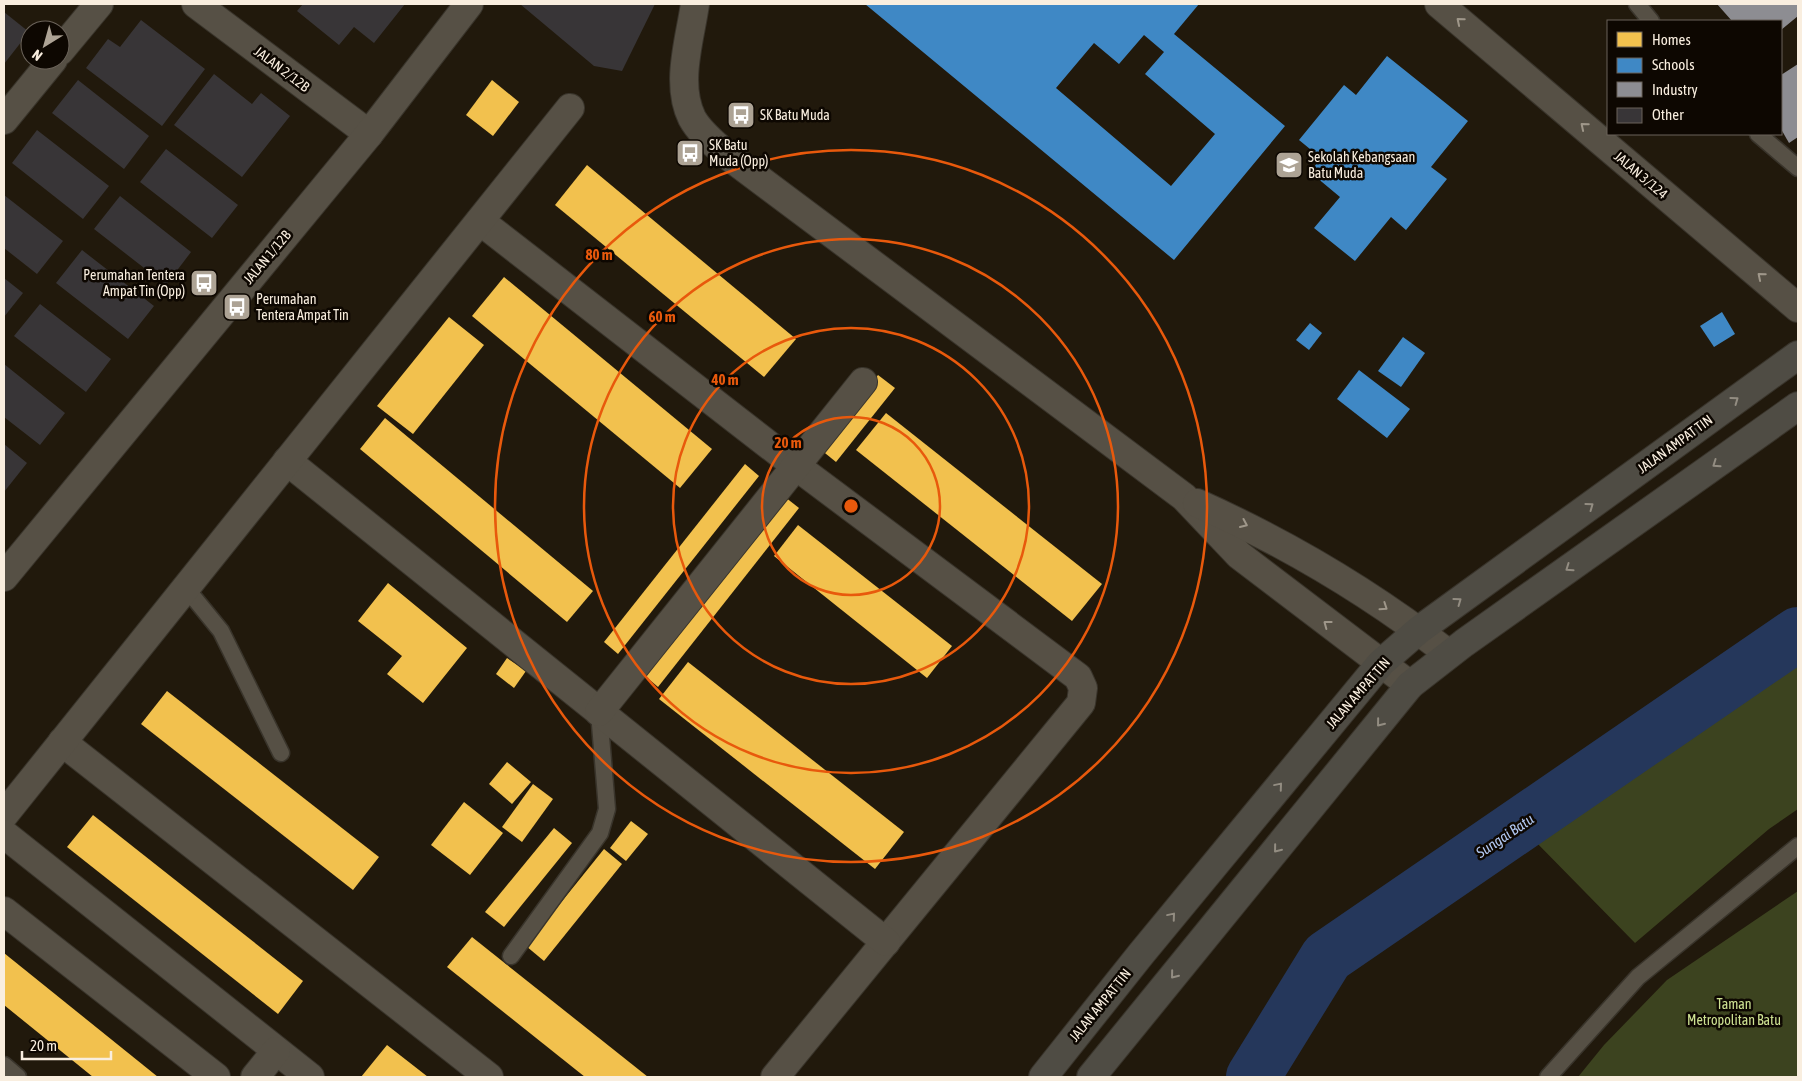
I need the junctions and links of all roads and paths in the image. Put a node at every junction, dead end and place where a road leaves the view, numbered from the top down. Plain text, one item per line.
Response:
1 (99, 4) edge
2 (196, 4) edge
3 (469, 4) edge
4 (695, 4) edge
5 (1439, 4) edge
6 (1637, 4) edge
7 (1650, 20) edge
8 (70, 39) edge
9 (45, 70) edge
10 (570, 108) dead end
11 (4, 120) edge
12 (368, 134) junction
13 (1759, 135) edge
14 (1798, 168) edge
15 (480, 221) junction
16 (1798, 308) edge
17 (1798, 355) edge
18 (863, 382) dead end
19 (1798, 406) edge
20 (287, 461) junction
21 (796, 466) junction
22 (1184, 497) junction
23 (4, 577) edge
24 (186, 588) junction
25 (1418, 630) junction
26 (1449, 654) junction
27 (1381, 663) junction
28 (1410, 685) junction
29 (599, 712) junction
30 (62, 742) junction
31 (281, 753) dead end
32 (4, 815) edge
33 (4, 834) edge
34 (1798, 846) edge
35 (4, 911) edge
36 (886, 942) junction
37 (510, 956) dead end
38 (276, 1051) junction
39 (4, 1065) edge
40 (18, 1077) edge
41 (216, 1077) edge
42 (255, 1077) edge
43 (310, 1077) edge
44 (489, 1077) edge
45 (775, 1077) edge
46 (1043, 1077) edge
47 (1091, 1077) edge
48 (1548, 1077) edge

1 - 8 street
2 - 12 street, JALAN 2/12B
3 - 12 street, JALAN 1/12B
4 - 22 street
16 -> 5 street, JALAN 3/124
6 - 7 lane
9 - 11 street
10 - 15 street
12 - 23 street, JALAN 1/12B
13 - 14 lane
15 - 20 street
15 - 21 street
25 -> 17 street, JALAN AMPAT TIN
18 - 21 street
19 -> 26 street
20 - 24 street
20 - 29 street
21 - 29 street
21 - 36 street
22 -> 25 street
27 -> 22 street
24 - 30 street
24 - 31 lane
25 - 26 street
25 - 27 street, JALAN AMPAT TIN
26 - 28 street
27 - 28 street
46 -> 27 street, JALAN AMPAT TIN
28 -> 47 street
29 - 36 street
29 - 37 lane
30 - 32 street
30 - 44 street
33 - 38 street
34 - 48 lane
35 - 41 street
36 - 45 street
38 - 42 street
38 - 43 street
39 - 40 lane

